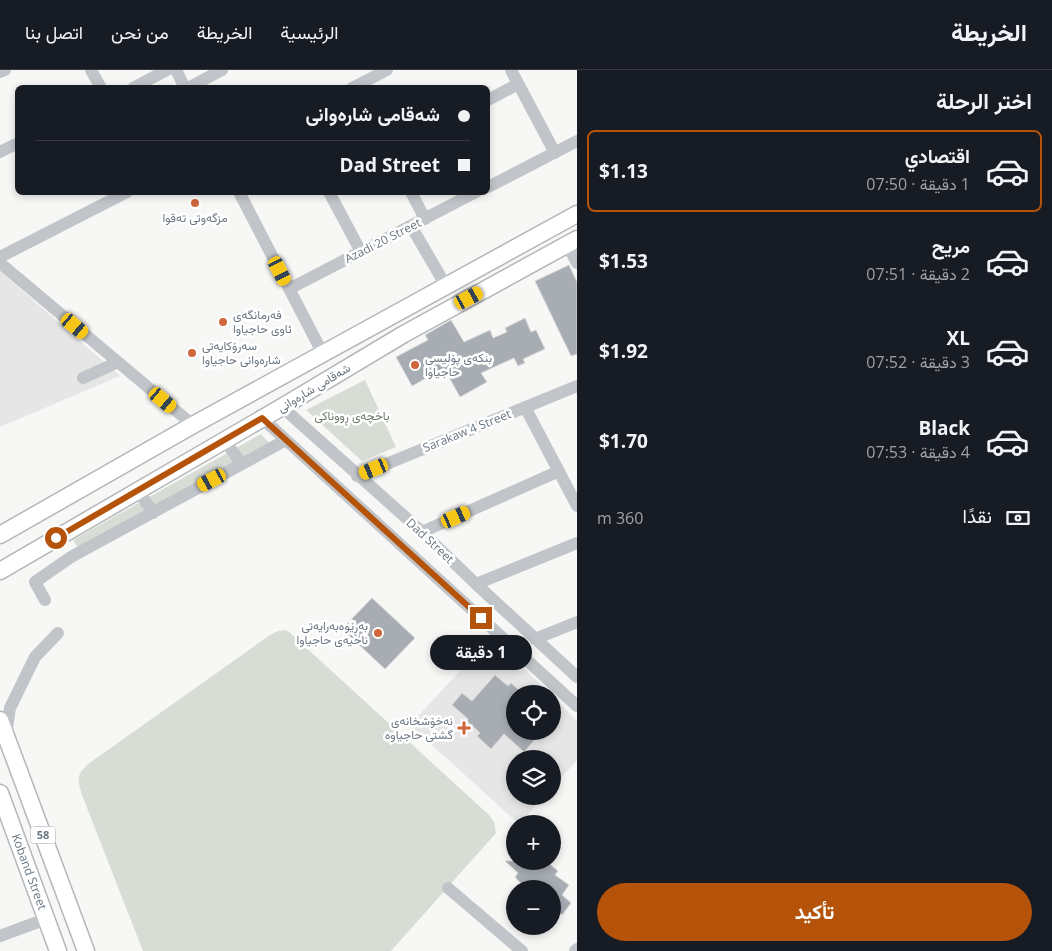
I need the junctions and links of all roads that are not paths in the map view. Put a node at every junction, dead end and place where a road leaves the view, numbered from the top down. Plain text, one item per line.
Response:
1 (5, 70) edge
2 (92, 70) edge
3 (167, 70) edge
4 (176, 70) edge
5 (222, 70) edge
6 (387, 70) edge
7 (511, 70) edge
8 (0, 72) edge
9 (518, 84) junction
10 (100, 85) edge
11 (139, 85) edge
12 (184, 85) edge
13 (192, 85) edge
14 (358, 85) edge
15 (490, 99) edge
16 (577, 141) edge
17 (15, 144) edge
18 (0, 152) edge
19 (555, 153) junction
20 (490, 186) edge
21 (121, 195) edge
22 (241, 195) edge
23 (331, 195) edge
24 (413, 195) edge
25 (470, 195) edge
26 (577, 214) edge
27 (425, 219) junction
28 (411, 226) junction
29 (572, 241) edge
30 (361, 252) junction
31 (0, 257) edge
32 (0, 263) edge
33 (577, 263) edge
34 (446, 286) junction
35 (289, 289) junction
36 (394, 316) junction
37 (404, 334) junction
38 (323, 354) junction
39 (118, 362) junction
40 (83, 378) dead end
41 (577, 386) edge
42 (282, 407) junction
43 (525, 407) junction
44 (262, 418) junction
45 (193, 425) junction
46 (224, 440) junction
47 (286, 440) junction
48 (242, 464) junction
49 (558, 471) junction
50 (357, 476) junction
51 (138, 490) junction
52 (577, 506) edge
53 (153, 513) junction
54 (422, 532) junction
55 (0, 534) edge
56 (577, 543) edge
57 (0, 571) edge
58 (476, 584) junction
59 (45, 600) dead end
60 (508, 614) junction
61 (577, 622) edge
62 (495, 631) junction
63 (58, 633) dead end
64 (535, 639) junction
65 (577, 677) edge
66 (577, 706) edge
67 (0, 720) edge
68 (6, 735) junction
69 (1, 799) edge
70 (37, 819) junction
71 (12, 827) junction
72 (448, 888) dead end
73 (46, 919) junction
74 (0, 936) edge
75 (58, 951) edge
76 (86, 951) edge
77 (522, 951) edge

1 - 8 street
2 - 10 street
3 - 11 street
4 - 12 street
5 - 13 street
6 - 14 street
7 - 9 street
9 - 15 street
9 - 19 street
16 - 19 street
17 - 18 street
19 - 20 street
21 - 31 street
22 - 35 street
23 - 30 street
24 - 27 street
25 - 27 street, Azadi 20 Street
26 - 34 main road, شەقامی شارەوانی
27 - 28 street, Azadi 20 Street
28 - 30 street, Azadi 20 Street
28 - 34 street
29 - 33 street
29 - 37 main road, شەقامی شارەوانی
30 - 35 street, Azadi 20 Street
32 - 39 street
34 - 36 main road, شەقامی شارەوانی
35 - 38 street
36 - 37 main road
36 - 38 main road, شەقامی شارەوانی
37 - 42 main road, شەقامی شارەوانی
38 - 45 main road, شەقامی شارەوانی
39 - 40 street
39 - 45 street
41 - 43 street, Sarakaw 4 Street
42 - 44 main road, شەقامی شارەوانی
42 - 50 street, Dad Street
43 - 49 street
43 - 50 street, Sarakaw 4 Street
44 - 46 main road, شەقامی شارەوانی
44 - 47 street, Dad Street
45 - 55 main road, شەقامی شارەوانی
46 - 48 street
46 - 51 main road, شەقامی شارەوانی
47 - 48 street
47 - 62 street, Dad Street
48 - 53 street
49 - 52 street
49 - 54 street
50 - 54 street, Dad Street
51 - 53 street
51 - 57 main road, شەقامی شارەوانی
53 - 59 street
54 - 58 street, Dad Street
56 - 58 street
58 - 60 street, Dad Street
60 - 62 street
60 - 64 street, Dad Street
61 - 64 street
62 - 66 street, Dad Street
63 - 68 street
64 - 65 street, Dad Street
67 - 68 main road, Koband Street / 58
68 - 70 main road, Koband Street / 58
69 - 71 main road, Koband Street / 58
70 - 71 main road
70 - 76 main road, Koband Street / 58
71 - 73 main road, Koband Street / 58
72 - 77 street
73 - 74 street
73 - 75 main road, Koband Street / 58

